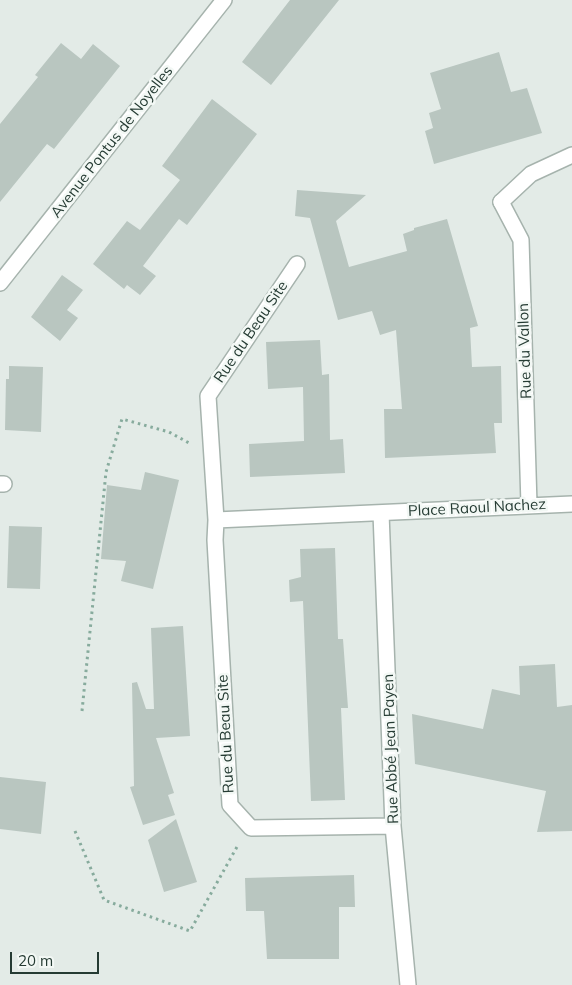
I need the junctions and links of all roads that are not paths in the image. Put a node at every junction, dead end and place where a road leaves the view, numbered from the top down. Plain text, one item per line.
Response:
1 (224, 0) edge
2 (572, 156) edge
3 (297, 264) dead end
4 (0, 283) edge
5 (572, 504) edge
6 (529, 505) junction
7 (381, 513) junction
8 (216, 520) junction
9 (393, 826) junction
10 (408, 985) edge

1 - 4 street, Avenue Pontus de Noyelles
2 - 6 street, Rue du Vallon
3 - 8 street, Rue du Beau Site
5 - 6 street, Place Raoul Nachez
6 - 7 street, Place Raoul Nachez
7 - 8 street
7 - 9 street, Rue Abbé Jean Payen
8 - 9 street, Rue du Beau Site
9 - 10 street, Rue Abbé Jean Payen

